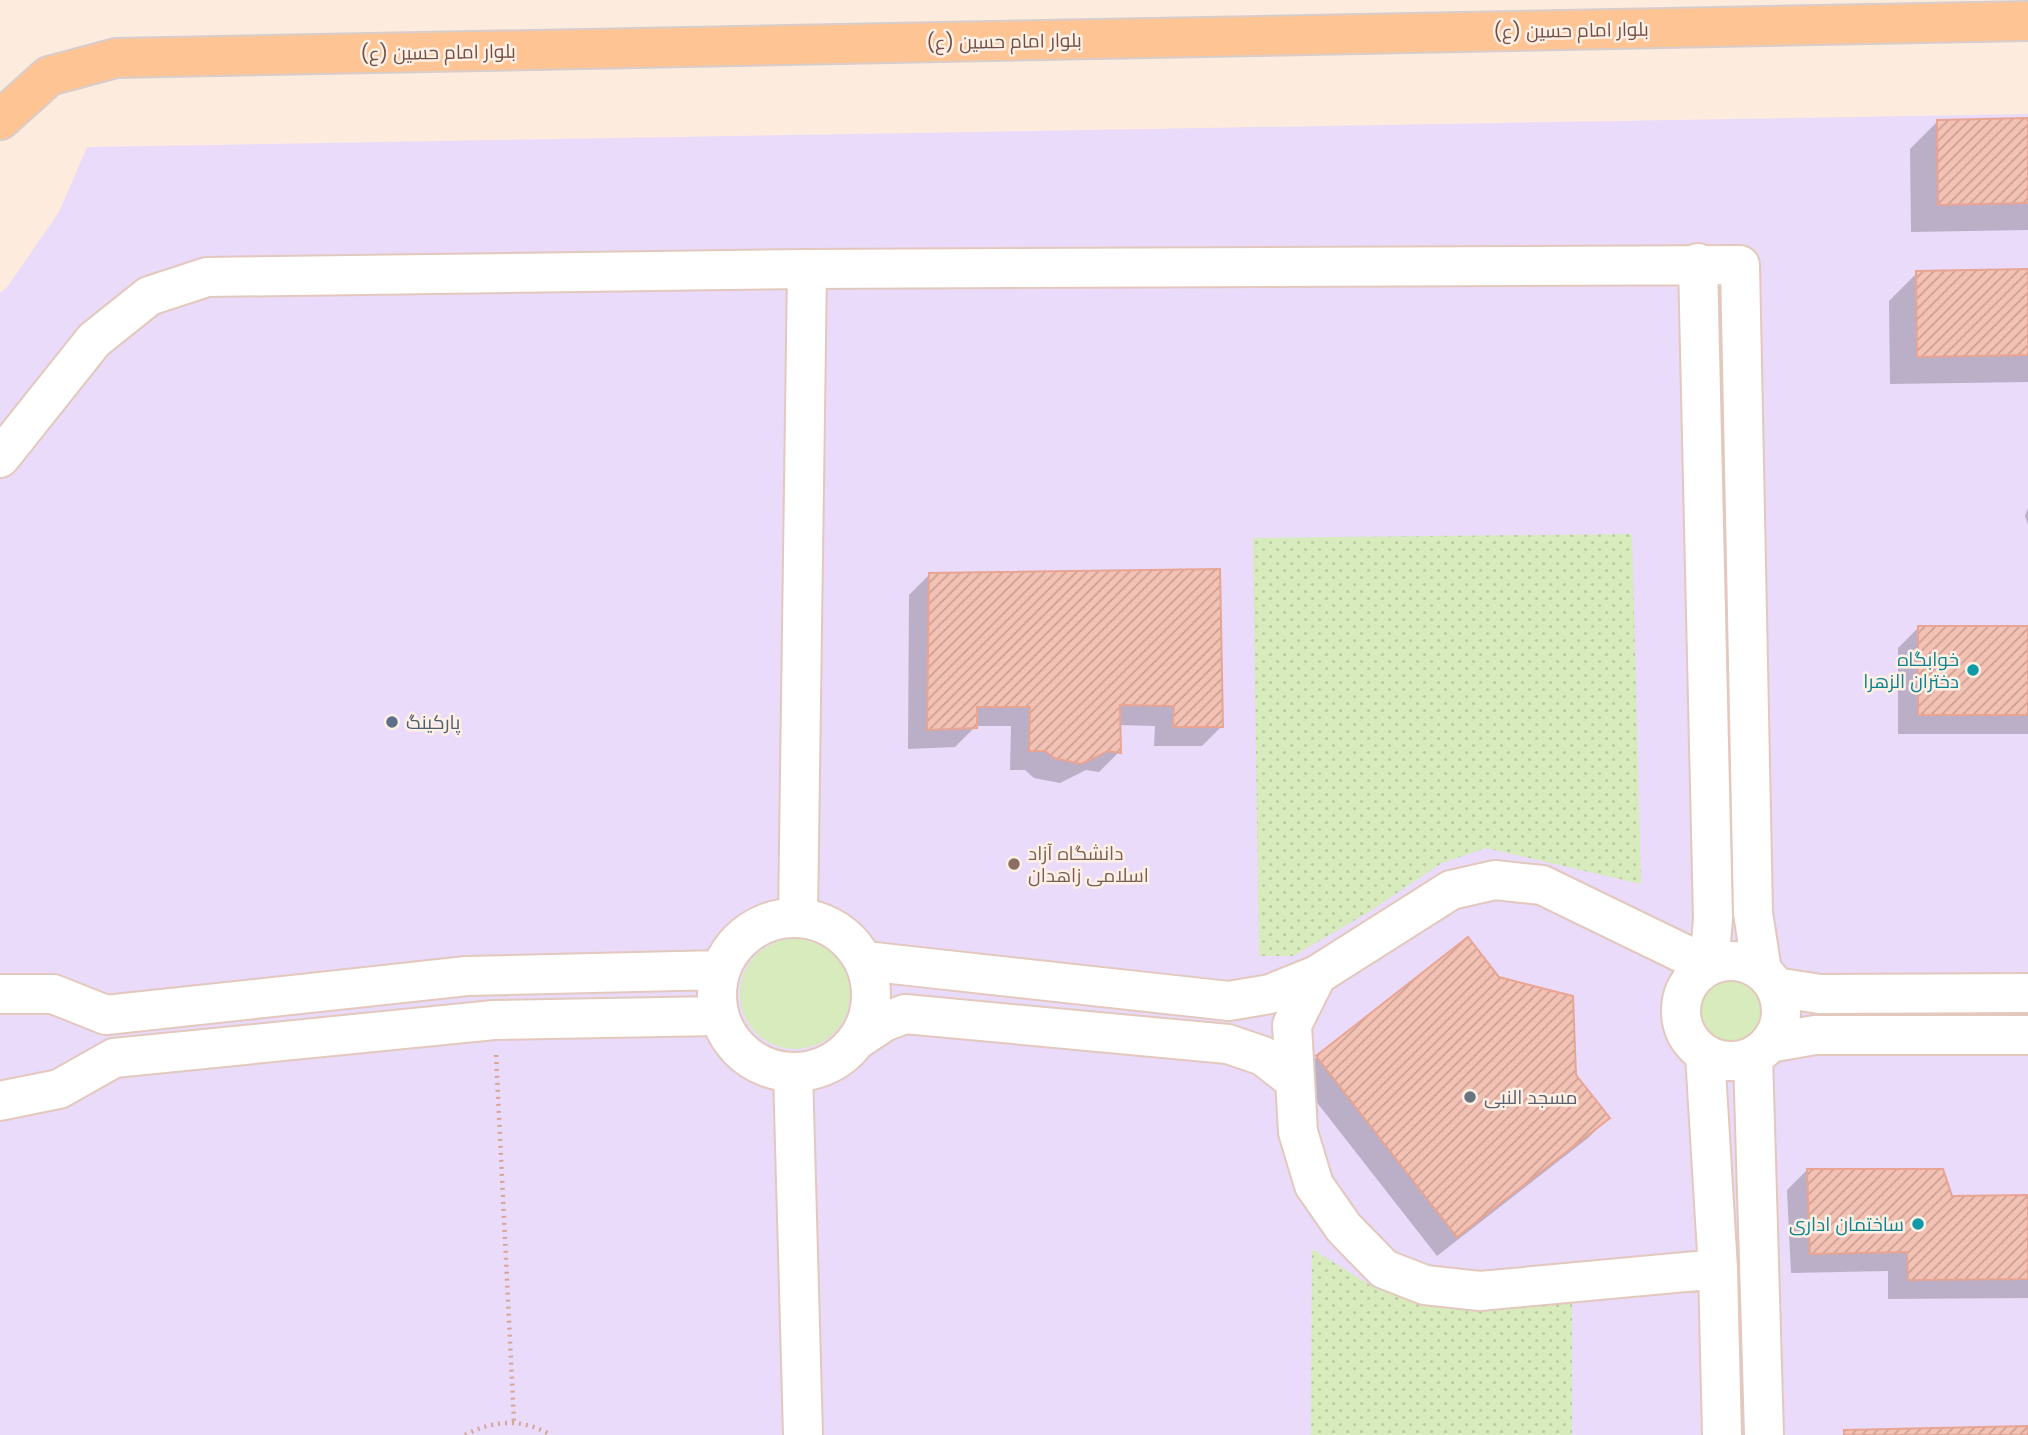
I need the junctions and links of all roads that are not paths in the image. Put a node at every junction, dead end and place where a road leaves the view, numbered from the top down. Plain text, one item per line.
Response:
1 (2028, 21) edge
2 (0, 120) edge
3 (1698, 263) junction
4 (807, 269) junction
5 (0, 458) edge
6 (1702, 542) junction
7 (1743, 542) junction
8 (798, 917) junction
9 (865, 961) junction
10 (1709, 966) junction
11 (720, 970) junction
12 (1317, 975) junction
13 (1768, 979) junction
14 (2028, 993) edge
15 (0, 994) edge
16 (719, 1016) junction
17 (2028, 1035) edge
18 (857, 1040) junction
19 (1761, 1050) junction
20 (1706, 1054) junction
21 (793, 1072) junction
22 (1294, 1080) junction
23 (0, 1101) edge
24 (1718, 1269) junction
25 (803, 1435) edge
26 (1722, 1435) edge
27 (1764, 1435) edge

1 - 2 main road, بلوار امام حسین (ع)
3 - 4 street
3 - 6 street
3 - 7 street
4 - 5 street
4 - 8 street
6 - 7 street
6 - 10 street
7 - 13 street
8 - 9 street
8 - 11 street
9 - 12 street
9 - 18 street
10 - 12 street
10 - 13 street
10 - 20 street
11 - 15 street
11 - 16 street
12 - 22 street
13 - 14 street
13 - 19 street
16 - 21 street
16 - 23 street
17 - 19 street
18 - 21 street
18 - 22 street
19 - 20 street
19 - 27 street
20 - 24 street
21 - 25 street
22 - 24 street
24 - 26 street

